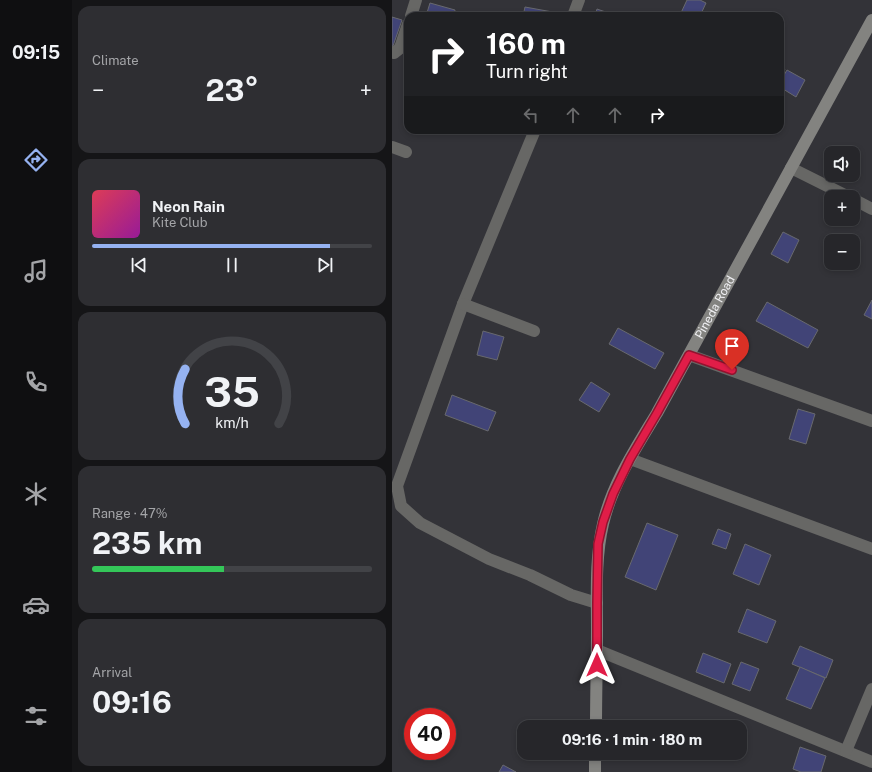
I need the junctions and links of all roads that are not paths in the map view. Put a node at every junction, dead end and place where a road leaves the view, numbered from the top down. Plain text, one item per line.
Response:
1 (416, 0) edge
2 (578, 0) edge
3 (412, 12) edge
4 (574, 12) edge
5 (872, 20) edge
6 (404, 35) edge
7 (392, 52) edge
8 (533, 134) edge
9 (392, 146) edge
10 (406, 152) dead end
11 (791, 168) junction
12 (835, 190) edge
13 (860, 202) edge
14 (872, 208) edge
15 (463, 304) junction
16 (534, 331) dead end
17 (689, 355) junction
18 (872, 421) edge
19 (630, 459) junction
20 (872, 549) edge
21 (597, 603) junction
22 (597, 650) junction
23 (872, 689) edge
24 (596, 720) edge
25 (846, 752) junction
26 (595, 760) edge
27 (872, 762) edge
28 (595, 772) edge

1 - 3 street
2 - 4 street
5 - 11 street, Pineda Road
6 - 7 street
8 - 15 street
9 - 10 street
11 - 12 street
11 - 17 street, Pineda Road
13 - 14 street
15 - 16 street
15 - 21 street
17 - 18 street
17 - 19 street, Pineda Road
19 - 20 street
19 - 21 street, Pineda Road
21 - 22 street, Pineda Road
22 - 24 street, Pineda Road
22 - 25 street
23 - 25 street
25 - 27 street
26 - 28 street

